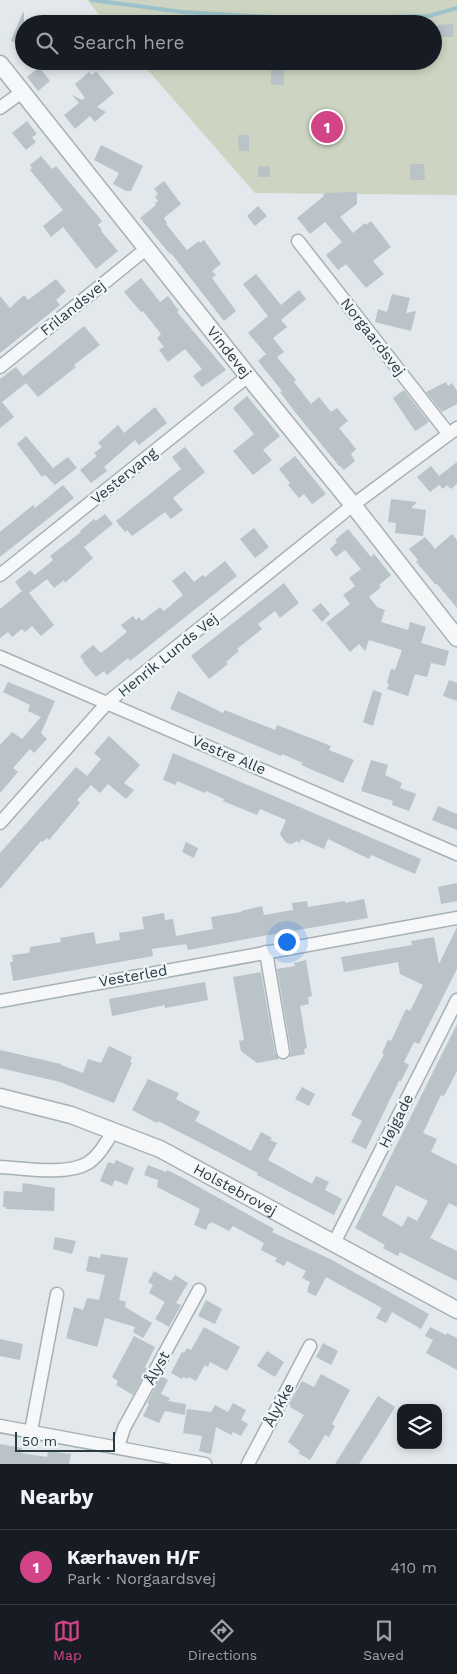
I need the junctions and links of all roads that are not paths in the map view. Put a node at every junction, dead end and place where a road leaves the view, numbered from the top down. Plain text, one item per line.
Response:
1 (0, 64) edge
2 (22, 92) junction
3 (0, 108) edge
4 (298, 241) dead end
5 (146, 249) junction
6 (0, 367) edge
7 (248, 376) junction
8 (453, 430) edge
9 (353, 505) junction
10 (0, 575) edge
11 (457, 638) edge
12 (0, 657) edge
13 (108, 702) junction
14 (0, 823) edge
15 (457, 854) edge
16 (457, 918) edge
17 (266, 952) junction
18 (457, 1000) edge
19 (0, 1001) edge
20 (282, 1052) dead end
21 (0, 1097) edge
22 (114, 1130) junction
23 (0, 1167) edge
24 (334, 1242) junction
25 (199, 1290) dead end
26 (57, 1294) dead end
27 (457, 1310) edge
28 (310, 1346) dead end
29 (0, 1426) edge
30 (31, 1431) junction
31 (118, 1447) junction
32 (205, 1464) edge
33 (248, 1464) edge

1 - 2 street, Vindevej
2 - 3 street
2 - 5 street, Vindevej
4 - 8 street, Norgaardsvej
5 - 6 street, Frilandsvej
5 - 7 street, Vindevej
7 - 9 street, Vindevej
7 - 10 street, Vestervang
8 - 9 street, Norgaardsvej
9 - 11 street, Vindevej
9 - 13 street, Henrik Lunds Vej
12 - 13 street, Vestre Alle
13 - 14 street, Henrik Lunds Vej
13 - 15 street, Vestre Alle
16 - 17 street, Vesterled
17 - 19 street, Vesterled
17 - 20 street
18 - 24 street, Højgade
21 - 22 street, Holstebrovej
22 - 23 street
22 - 24 street, Holstebrovej
24 - 27 street, Holstebrovej
25 - 31 street, Ålyst
26 - 30 street
28 - 33 street, Ålykke
29 - 30 street
30 - 31 street
31 - 32 street

